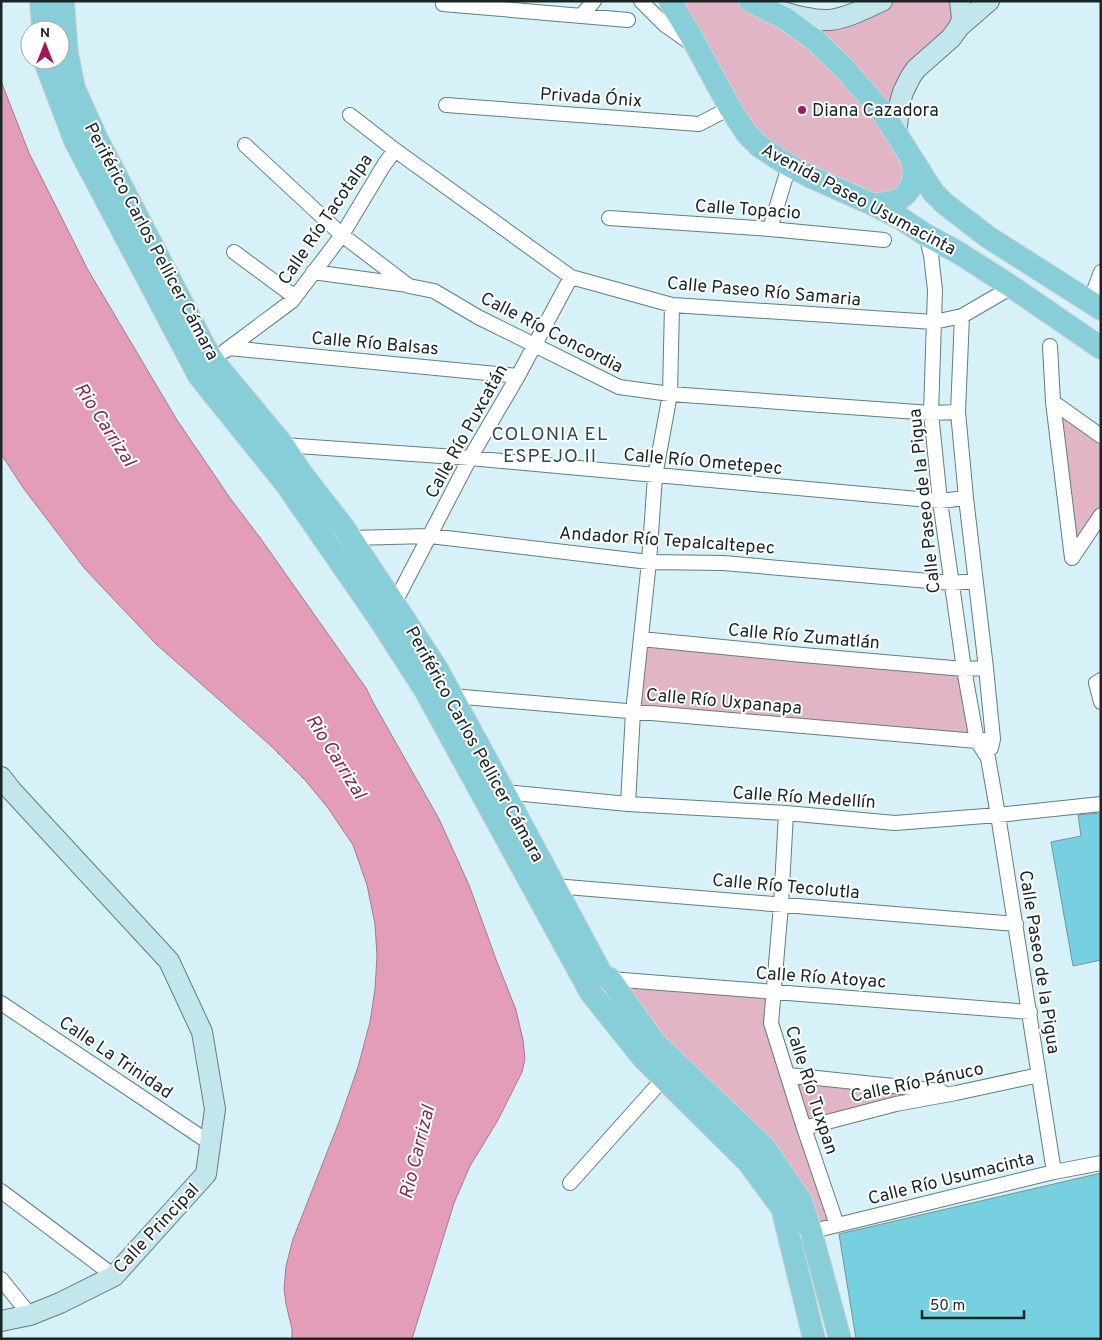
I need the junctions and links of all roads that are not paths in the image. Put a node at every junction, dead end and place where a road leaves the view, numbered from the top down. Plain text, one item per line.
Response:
1 (40, 1) edge
2 (63, 1) edge
3 (594, 1) edge
4 (641, 1) edge
5 (882, 1) edge
6 (960, 1) edge
7 (989, 1) edge
8 (753, 3) edge
9 (443, 4) dead end
10 (674, 4) edge
11 (581, 16) junction
12 (42, 20) edge
13 (628, 20) dead end
14 (959, 27) junction
15 (697, 48) junction
16 (48, 70) edge
17 (446, 106) dead end
18 (730, 108) junction
19 (350, 115) dead end
20 (893, 129) junction
21 (244, 145) dead end
22 (395, 150) junction
23 (912, 158) junction
24 (789, 166) junction
25 (872, 204) junction
26 (609, 218) dead end
27 (770, 229) junction
28 (342, 234) junction
29 (926, 235) junction
30 (884, 240) dead end
31 (234, 252) dead end
32 (313, 272) junction
33 (1101, 272) edge
34 (571, 277) junction
35 (409, 286) junction
36 (1012, 287) junction
37 (295, 297) junction
38 (1095, 305) edge
39 (672, 306) junction
40 (962, 316) junction
41 (934, 322) junction
42 (534, 345) junction
43 (1050, 346) dead end
44 (1101, 348) edge
45 (221, 355) junction
46 (518, 376) junction
47 (670, 394) junction
48 (1053, 402) junction
49 (958, 412) junction
50 (931, 414) junction
51 (1101, 436) edge
52 (283, 445) junction
53 (470, 458) junction
54 (655, 476) junction
55 (966, 498) junction
56 (940, 501) junction
57 (1101, 515) edge
58 (430, 536) junction
59 (350, 538) junction
60 (649, 562) junction
61 (975, 581) junction
62 (952, 583) junction
63 (394, 604) junction
64 (641, 639) junction
65 (986, 668) junction
66 (964, 669) junction
67 (1101, 680) edge
68 (452, 696) junction
69 (1101, 702) edge
70 (633, 712) junction
71 (993, 739) junction
72 (977, 740) junction
73 (988, 758) junction
74 (1, 777) edge
75 (504, 792) junction
76 (628, 804) junction
77 (1101, 804) edge
78 (786, 813) junction
79 (998, 815) junction
80 (554, 886) junction
81 (781, 905) junction
82 (1016, 924) junction
83 (610, 979) junction
84 (773, 992) junction
85 (1, 1003) edge
86 (1030, 1012) junction
87 (788, 1075) junction
88 (1039, 1075) junction
89 (664, 1078) junction
90 (956, 1093) junction
91 (804, 1128) junction
92 (210, 1143) junction
93 (1101, 1163) edge
94 (1054, 1172) junction
95 (570, 1184) dead end
96 (1, 1191) edge
97 (837, 1225) junction
98 (811, 1232) junction
99 (788, 1235) junction
100 (114, 1276) junction
101 (1, 1279) edge
102 (30, 1315) junction
103 (1, 1321) edge
104 (814, 1339) edge
105 (840, 1339) edge

1 - 12 main road
2 - 45 main road, Periférico Carlos Pellicer Cámara
3 - 11 street
4 - 15 street
5 - 8 main road
6 - 14 main road
7 - 14 main road
8 - 20 main road, Avenida Paseo Usumacinta
9 - 11 street
10 - 15 main road, Avenida Paseo Usumacinta
11 - 13 street
14 - 20 main road
15 - 18 main road, Avenida Paseo Usumacinta
16 - 89 main road, Periférico Carlos Pellicer Cámara
17 - 18 street, Privada Ónix
18 - 24 main road, Avenida Paseo Usumacinta
19 - 22 street, Calle Paseo Río Samaria
20 - 23 main road, Avenida Paseo Usumacinta
21 - 28 street, Calle Río Concordia
22 - 28 street, Calle Río Tacotalpa
22 - 34 street, Calle Paseo Río Samaria
23 - 25 main road
23 - 38 main road, Avenida Paseo Usumacinta
24 - 25 main road, Avenida Paseo Usumacinta
24 - 27 street
25 - 29 main road, Avenida Paseo Usumacinta
26 - 27 street, Calle Topacio
27 - 30 street, Calle Topacio
28 - 32 street, Calle Río Tacotalpa
28 - 35 street, Calle Río Concordia
29 - 36 main road, Avenida Paseo Usumacinta
29 - 41 street, Calle Paseo de la Pigua
31 - 37 street
32 - 35 street
32 - 37 street, Calle Río Tacotalpa
33 - 38 street
34 - 39 street, Calle Paseo Río Samaria
34 - 42 street, Calle Río Puxcatán
35 - 42 street, Calle Río Concordia
36 - 40 street, Calle Paseo Río Samaria
36 - 44 main road, Avenida Paseo Usumacinta
37 - 45 street, Calle Río Tacotalpa
39 - 41 street, Calle Paseo Río Samaria
39 - 47 street
40 - 41 street, Calle Paseo Río Samaria
40 - 49 street, Calle Paseo de la Pigua
41 - 50 street, Calle Paseo de la Pigua
42 - 46 street, Calle Río Puxcatán
42 - 47 street, Calle Río Concordia
43 - 48 street
45 - 46 street, Calle Río Balsas
45 - 52 main road, Periférico Carlos Pellicer Cámara
46 - 53 street, Calle Río Puxcatán
47 - 50 street, Calle Río Concordia
47 - 54 street
48 - 51 street
48 - 57 street
49 - 50 street, Calle Río Concordia
49 - 55 street, Calle Paseo de la Pigua
50 - 56 street, Calle Paseo de la Pigua
52 - 53 street, Calle Río Ometepec
52 - 59 main road, Periférico Carlos Pellicer Cámara
53 - 54 street, Calle Río Ometepec
53 - 58 street, Calle Río Puxcatán
54 - 56 street, Calle Río Ometepec
54 - 60 street
55 - 56 street, Calle Río Ometepec
55 - 61 street, Calle Paseo de la Pigua
56 - 62 street, Calle Paseo de la Pigua
58 - 59 street, Andador Río Tepalcaltepec
58 - 60 street, Andador Río Tepalcaltepec
58 - 63 street, Calle Río Puxcatán
59 - 63 main road, Periférico Carlos Pellicer Cámara
60 - 62 street, Andador Río Tepalcaltepec
60 - 64 street
61 - 62 street, Andador Río Tepalcaltepec
61 - 65 street, Calle Paseo de la Pigua
62 - 66 street, Calle Paseo de la Pigua
63 - 68 main road, Periférico Carlos Pellicer Cámara
64 - 66 street, Calle Río Zumatlán
64 - 70 street
65 - 66 street, Calle Río Zumatlán
65 - 71 street, Calle Paseo de la Pigua
66 - 72 street, Calle Paseo de la Pigua
67 - 69 street
68 - 70 street, Calle Río Uxpanapa
68 - 75 main road, Periférico Carlos Pellicer Cámara
70 - 72 street, Calle Río Uxpanapa
70 - 76 street
71 - 72 street, Calle Río Uxpanapa
71 - 73 street, Calle Paseo de la Pigua
72 - 73 street, Calle Paseo de la Pigua
73 - 79 street, Calle Paseo de la Pigua
74 - 92 main road, Calle Principal
75 - 76 street, Calle Río Medellín
75 - 80 main road, Periférico Carlos Pellicer Cámara
76 - 78 street, Calle Río Medellín
77 - 79 street, Calle Río Medellín
78 - 79 street, Calle Río Medellín
78 - 81 street, Calle Río Tuxpan
79 - 82 street, Calle Paseo de la Pigua
80 - 81 street, Calle Río Tecolutla
80 - 83 main road, Periférico Carlos Pellicer Cámara
81 - 82 street, Calle Río Tecolutla
81 - 84 street, Calle Río Tuxpan
82 - 86 street, Calle Paseo de la Pigua
83 - 84 street, Calle Río Atoyac
83 - 98 main road, Periférico Carlos Pellicer Cámara
84 - 86 street, Calle Río Atoyac
84 - 87 street, Calle Río Tuxpan
85 - 92 street, Calle La Trinidad
86 - 88 street, Calle Paseo de la Pigua
87 - 90 street
87 - 91 street, Calle Río Tuxpan
88 - 90 street, Calle Río Pánuco
88 - 94 street, Calle Paseo de la Pigua
89 - 95 street
89 - 99 main road, Periférico Carlos Pellicer Cámara
90 - 91 street, Calle Río Pánuco
91 - 97 street, Calle Río Tuxpan
92 - 100 main road, Calle Principal
93 - 94 street, Calle Río Usumacinta
94 - 97 street, Calle Río Usumacinta
96 - 100 street
97 - 98 street, Calle Río Usumacinta
98 - 99 street, Calle Río Usumacinta
98 - 105 main road, Periférico Carlos Pellicer Cámara
99 - 104 main road, Periférico Carlos Pellicer Cámara
100 - 102 main road, Calle Principal
101 - 102 street
102 - 103 main road, Calle Principal

